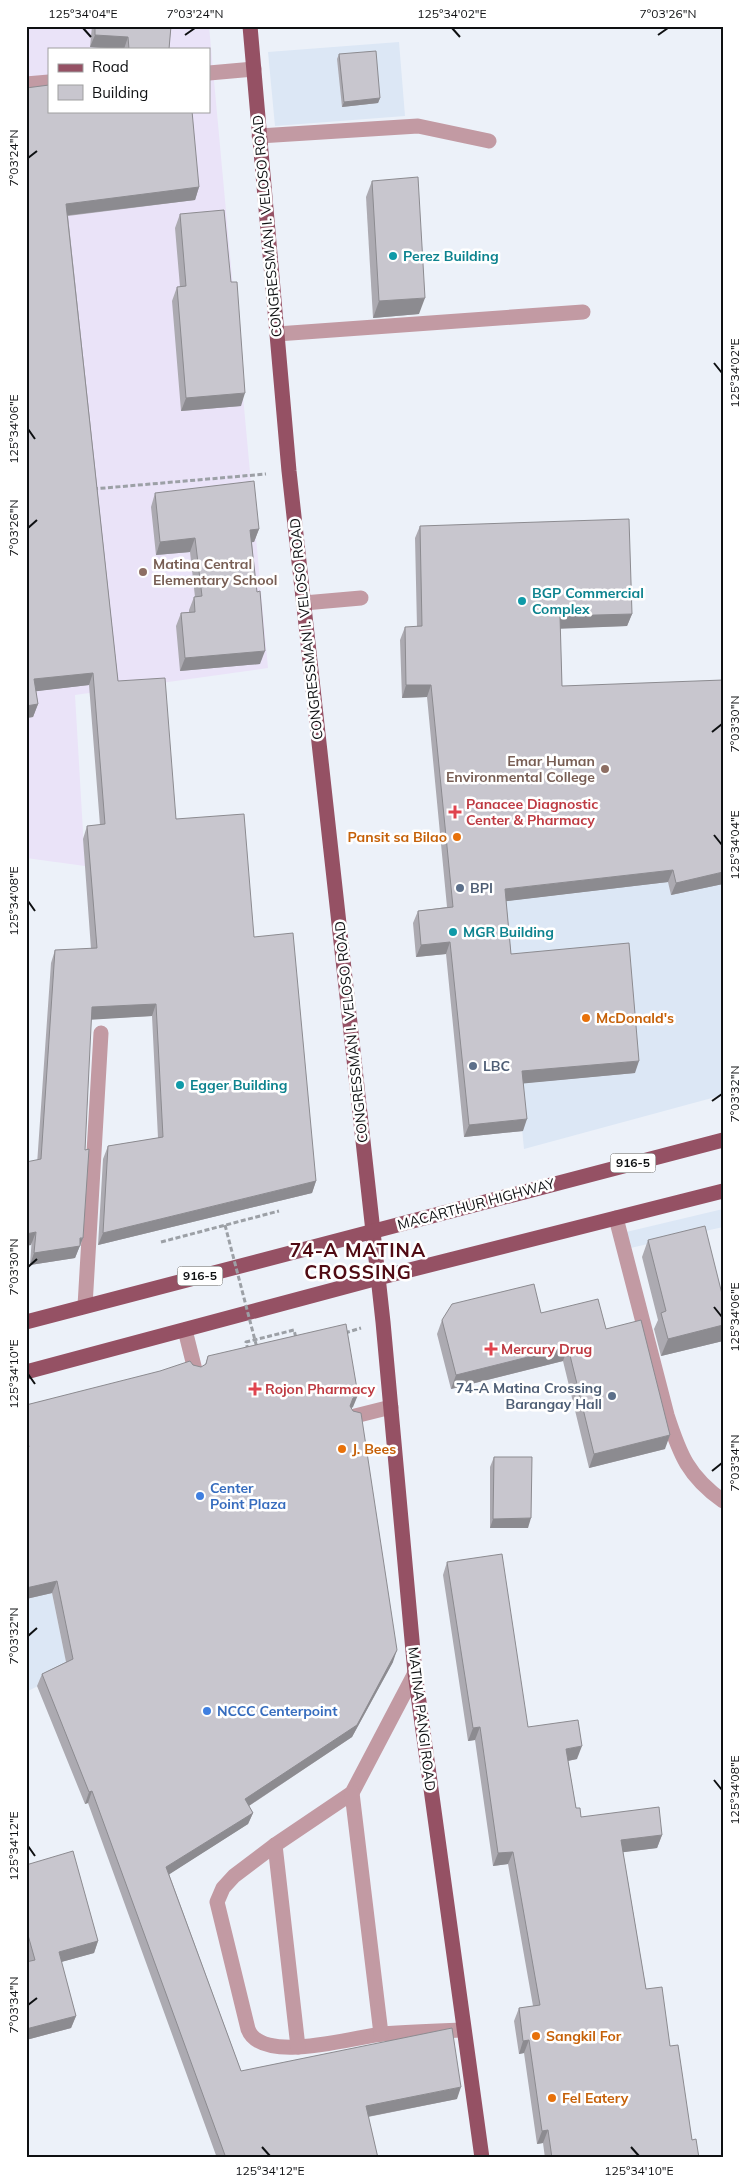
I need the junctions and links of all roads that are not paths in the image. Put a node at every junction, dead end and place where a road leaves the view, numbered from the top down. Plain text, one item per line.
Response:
1 (250, 26) edge
2 (254, 69) junction
3 (210, 73) edge
4 (48, 82) edge
5 (26, 84) edge
6 (259, 136) junction
7 (489, 141) dead end
8 (583, 312) dead end
9 (277, 334) junction
10 (361, 598) dead end
11 (304, 603) junction
12 (101, 1033) dead end
13 (723, 1140) edge
14 (723, 1191) edge
15 (616, 1218) junction
16 (373, 1231) junction
17 (378, 1278) junction
18 (85, 1306) junction
19 (26, 1322) edge
20 (185, 1330) junction
21 (195, 1370) edge
22 (26, 1372) edge
23 (390, 1407) junction
24 (355, 1416) edge
25 (723, 1501) edge
26 (416, 1673) junction
27 (352, 1792) junction
28 (275, 1845) junction
29 (463, 2030) junction
30 (381, 2034) junction
31 (298, 2047) junction
32 (482, 2158) edge

1 - 2 main road, CONGRESSMAN I. VELOSO ROAD
2 - 3 lane
2 - 6 main road, CONGRESSMAN I. VELOSO ROAD
4 - 5 lane
6 - 7 lane
6 - 9 main road, CONGRESSMAN I. VELOSO ROAD
8 - 9 lane
9 - 11 main road, CONGRESSMAN I. VELOSO ROAD
10 - 11 lane
11 - 16 main road, CONGRESSMAN I. VELOSO ROAD
12 - 18 lane
13 - 16 main road, MACARTHUR HIGHWAY / 916-5
14 - 15 main road
15 - 17 main road
15 - 25 lane
16 - 17 main road, CONGRESSMAN I. VELOSO ROAD
16 - 18 main road, MACARTHUR HIGHWAY / 916-5
17 - 20 main road
17 - 23 main road, MATINA PANGI ROAD
18 - 19 main road, MACARTHUR HIGHWAY / 916-5
20 - 21 lane
20 - 22 main road
23 - 24 lane
23 - 26 main road, MATINA PANGI ROAD
26 - 27 lane
26 - 29 main road, MATINA PANGI ROAD
27 - 28 lane
27 - 30 lane
28 - 31 lane
28 - 31 lane
29 - 30 lane
29 - 32 main road, MATINA PANGI ROAD
30 - 31 lane

